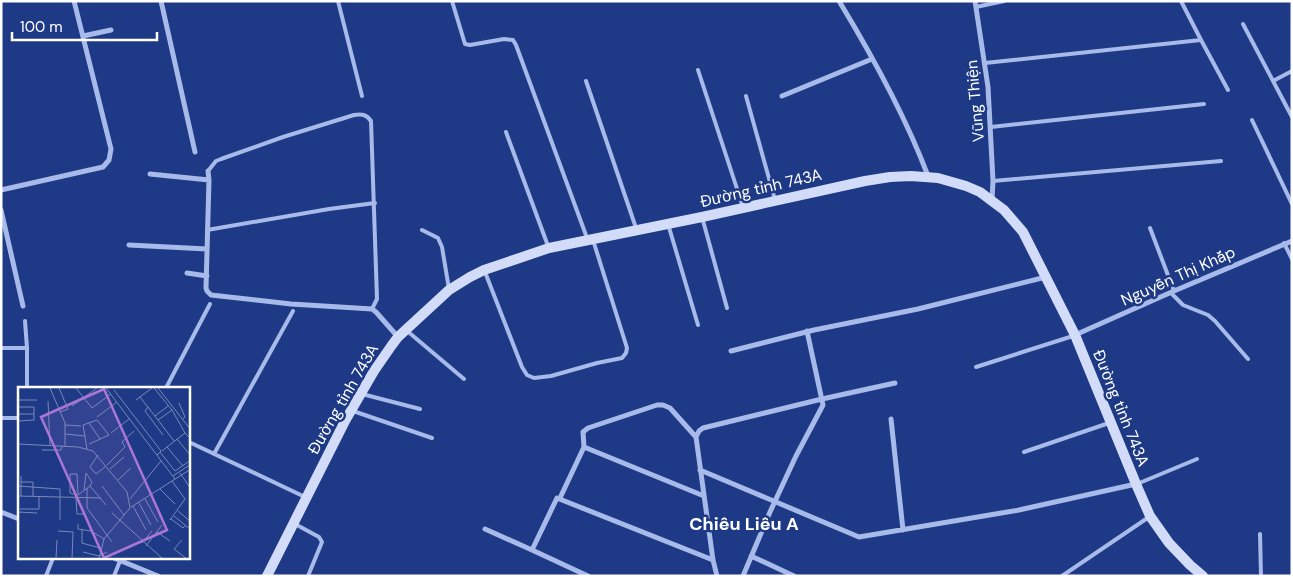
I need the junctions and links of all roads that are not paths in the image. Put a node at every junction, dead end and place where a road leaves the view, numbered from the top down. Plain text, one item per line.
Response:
1 (74, 1) edge
2 (161, 1) edge
3 (338, 1) edge
4 (452, 1) edge
5 (839, 1) edge
6 (1004, 1) edge
7 (1181, 1) edge
8 (976, 4) edge
9 (1243, 24) dead end
10 (111, 30) dead end
11 (83, 36) junction
12 (1200, 40) junction
13 (872, 59) junction
14 (985, 63) junction
15 (698, 70) dead end
16 (1292, 72) edge
17 (586, 81) dead end
18 (1273, 81) junction
19 (1228, 90) dead end
20 (362, 96) dead end
21 (746, 96) dead end
22 (782, 96) dead end
23 (1204, 104) dead end
24 (1292, 117) edge
25 (1252, 120) dead end
26 (990, 127) junction
27 (506, 132) dead end
28 (194, 152) dead end
29 (1221, 161) dead end
30 (208, 171) joint
31 (150, 174) dead end
32 (928, 176) junction
33 (209, 180) junction
34 (993, 181) junction
35 (1, 190) edge
36 (775, 200) junction
37 (992, 200) junction
38 (375, 204) junction
39 (1292, 204) edge
40 (743, 207) junction
41 (1, 210) edge
42 (702, 217) junction
43 (668, 224) junction
44 (1150, 228) dead end
45 (207, 230) junction
46 (422, 230) dead end
47 (637, 231) junction
48 (591, 240) junction
49 (1292, 240) edge
50 (1284, 243) junction
51 (130, 245) dead end
52 (548, 248) junction
53 (207, 249) junction
54 (1292, 259) edge
55 (484, 270) junction
56 (187, 272) dead end
57 (207, 276) junction
58 (1046, 276) junction
59 (450, 290) junction
60 (1172, 292) junction
61 (210, 304) dead end
62 (23, 306) dead end
63 (727, 308) dead end
64 (372, 310) junction
65 (293, 311) dead end
66 (25, 321) dead end
67 (698, 325) dead end
68 (807, 331) junction
69 (402, 334) junction
70 (1076, 335) junction
71 (1, 348) edge
72 (26, 348) junction
73 (731, 351) dead end
74 (1248, 359) dead end
75 (976, 367) dead end
76 (464, 379) dead end
77 (895, 383) dead end
78 (27, 387) edge
79 (167, 387) edge
80 (360, 393) junction
81 (822, 399) junction
82 (420, 409) dead end
83 (350, 411) junction
84 (1, 418) edge
85 (18, 418) edge
86 (891, 420) dead end
87 (1111, 422) junction
88 (696, 437) junction
89 (432, 438) dead end
90 (190, 442) edge
91 (584, 447) junction
92 (1024, 452) dead end
93 (214, 454) junction
94 (1197, 459) dead end
95 (700, 470) junction
96 (1136, 484) junction
97 (704, 496) junction
98 (307, 498) junction
99 (560, 498) junction
100 (774, 502) junction
101 (1, 512) edge
102 (1150, 516) junction
103 (18, 519) edge
104 (293, 523) junction
105 (485, 529) dead end
106 (903, 530) junction
107 (1260, 534) dead end
108 (532, 550) junction
109 (751, 556) junction
110 (53, 560) edge
111 (713, 560) junction
112 (120, 561) joint
113 (1201, 575) edge
114 (46, 576) edge
115 (114, 576) edge
116 (158, 576) edge
117 (267, 576) edge
118 (308, 576) edge
119 (588, 576) edge
120 (717, 576) edge
121 (743, 576) edge
122 (794, 576) edge
123 (1062, 576) edge
124 (1261, 576) edge

1 - 11 street
2 - 28 street
3 - 20 lane
4 - 48 lane
5 - 13 street
6 - 8 lane
7 - 12 lane
8 - 14 street, Vũng Thiện
9 - 18 lane
10 - 11 street
11 - 35 street
12 - 14 lane
12 - 19 lane
13 - 22 street
13 - 32 street
14 - 26 street, Vũng Thiện
15 - 40 lane
16 - 18 lane
17 - 47 lane
18 - 24 lane
21 - 36 lane
23 - 26 lane
25 - 39 lane
26 - 34 street, Vũng Thiện
27 - 52 lane
29 - 34 lane
30 - 33 street
30 - 38 lane
31 - 33 street
32 - 36 main road, Đường tỉnh 743A
32 - 37 main road, Đường tỉnh 743A
33 - 45 street
34 - 37 street, Vũng Thiện
36 - 40 main road, Đường tỉnh 743A
37 - 58 main road, Đường tỉnh 743A
38 - 45 lane
38 - 64 lane
40 - 42 main road, Đường tỉnh 743A
41 - 62 street
42 - 43 main road, Đường tỉnh 743A
42 - 63 lane
43 - 47 main road, Đường tỉnh 743A
43 - 67 lane
44 - 60 lane
45 - 53 street
46 - 59 lane
47 - 48 main road, Đường tỉnh 743A
48 - 52 main road, Đường tỉnh 743A
48 - 55 lane
49 - 50 street, Nguyễn Thị Khắp
50 - 54 lane
50 - 60 street, Nguyễn Thị Khắp
51 - 53 street
52 - 55 main road, Đường tỉnh 743A
53 - 57 street
55 - 59 main road, Đường tỉnh 743A
56 - 57 street
57 - 64 street
58 - 68 street
58 - 70 main road, Đường tỉnh 743A
59 - 69 main road, Đường tỉnh 743A
60 - 70 street, Nguyễn Thị Khắp
60 - 74 lane
61 - 79 lane
64 - 69 street
65 - 93 lane
66 - 72 lane
68 - 73 street
68 - 81 street
69 - 76 lane
69 - 80 main road, Đường tỉnh 743A
70 - 75 lane
70 - 87 main road, Đường tỉnh 743A
71 - 72 lane
72 - 78 lane
77 - 81 street
80 - 82 lane
80 - 83 main road, Đường tỉnh 743A
81 - 88 street
81 - 100 street
83 - 89 lane
83 - 98 main road, Đường tỉnh 743A
84 - 85 lane
86 - 106 street
87 - 92 lane
87 - 96 main road, Đường tỉnh 743A
88 - 91 street
88 - 95 street
90 - 93 lane
91 - 97 street
91 - 99 street
93 - 98 lane
94 - 96 lane
95 - 97 street
95 - 100 street
96 - 102 main road, Đường tỉnh 743A
96 - 106 street
97 - 111 street
98 - 104 main road, Đường tỉnh 743A
99 - 108 street
99 - 111 street
100 - 106 street
100 - 109 street
101 - 103 street
102 - 113 main road, Đường tỉnh 743A
102 - 123 lane
104 - 117 main road, Đường tỉnh 743A
104 - 118 lane
105 - 108 street
107 - 124 lane
108 - 119 street
109 - 121 street
109 - 122 street
110 - 114 lane
111 - 120 street
112 - 115 lane
112 - 116 street

